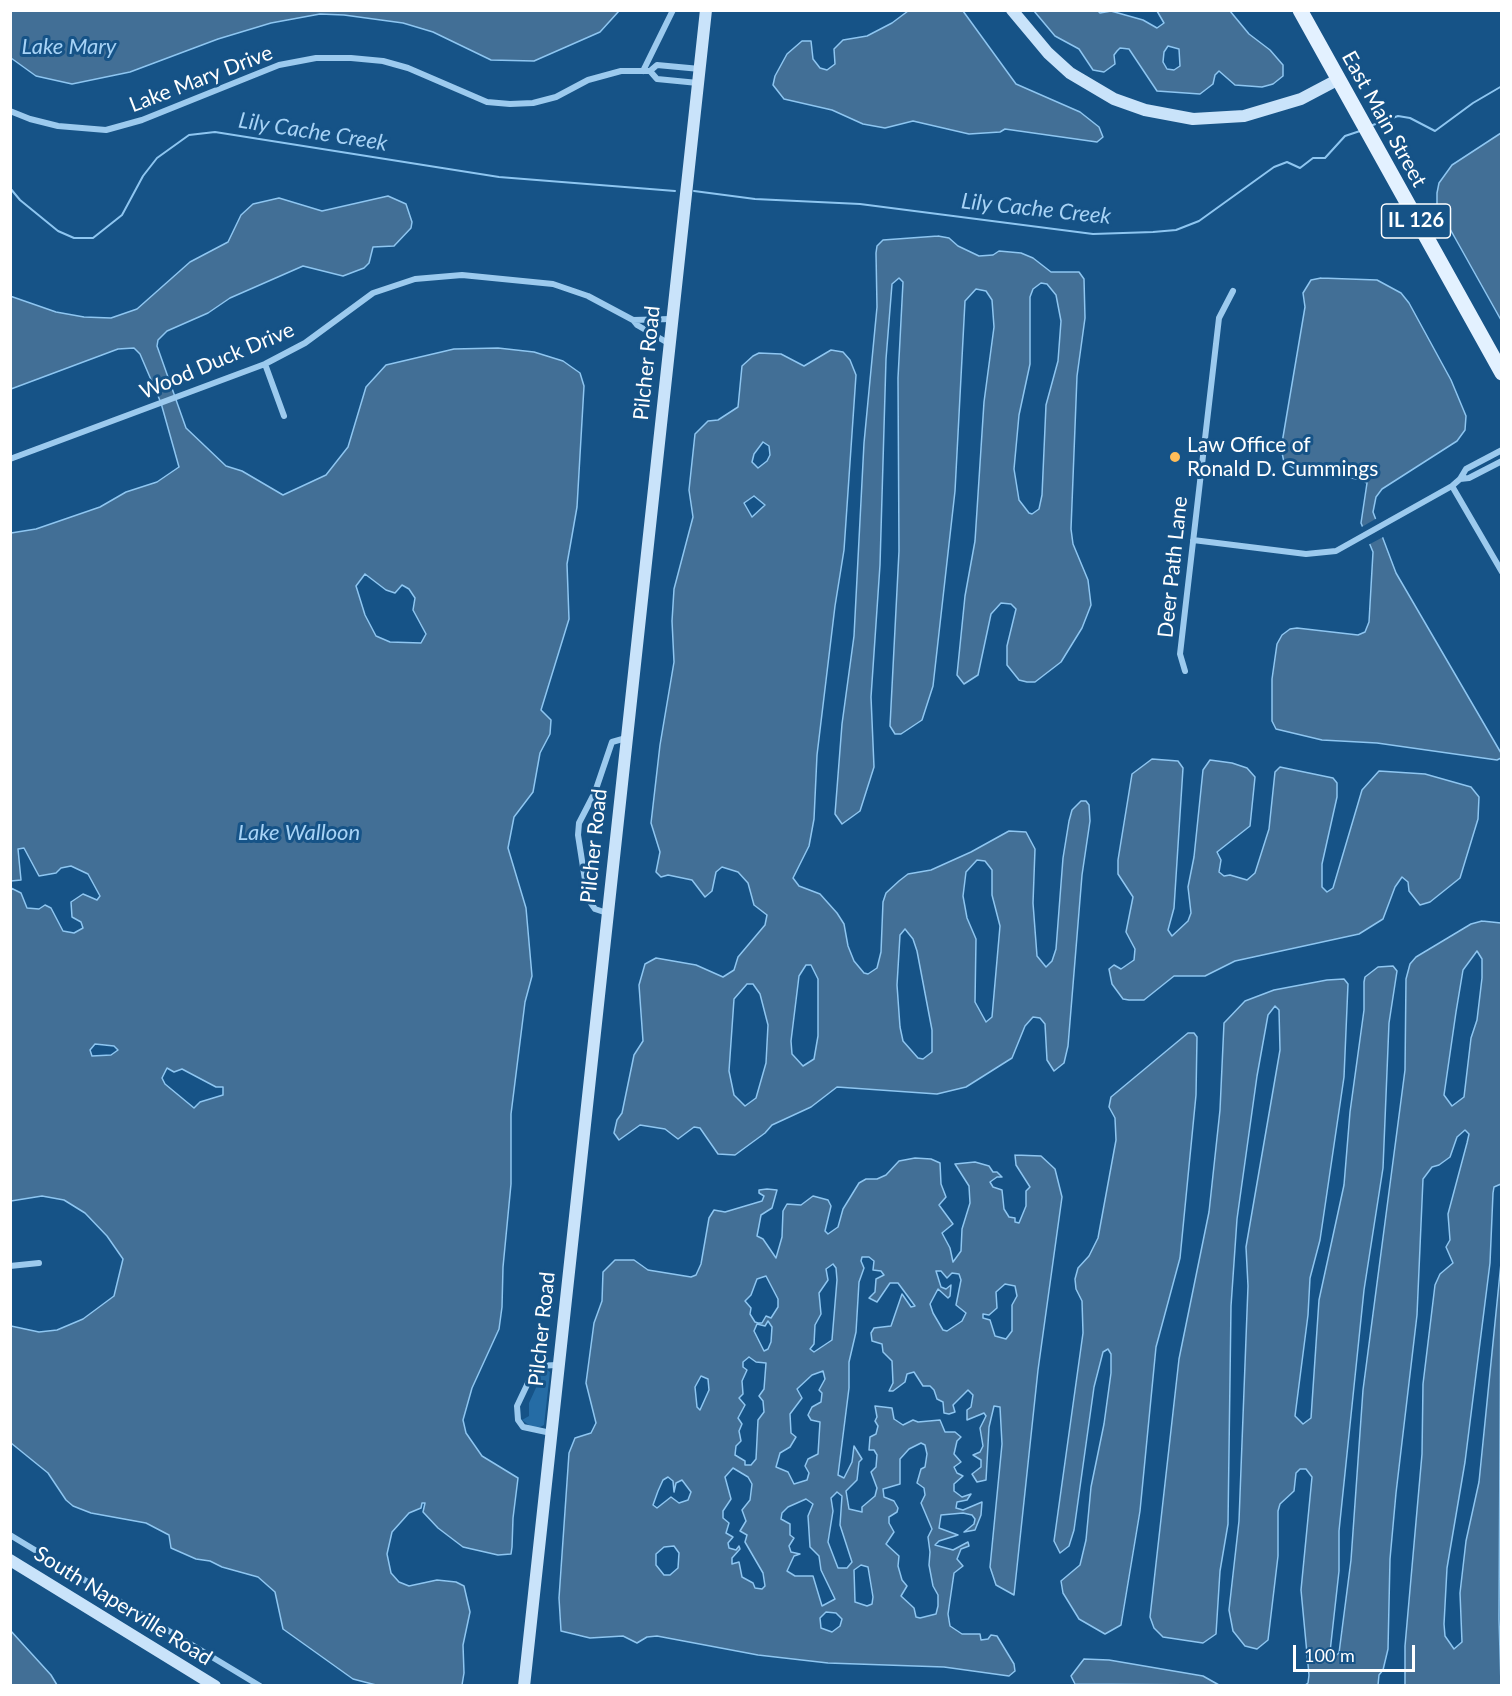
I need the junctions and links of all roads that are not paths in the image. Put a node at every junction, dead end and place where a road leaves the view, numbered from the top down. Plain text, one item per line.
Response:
1 (673, 10) edge
2 (706, 10) edge
3 (1012, 10) edge
4 (1300, 10) edge
5 (672, 66) junction
6 (700, 69) junction
7 (647, 71) junction
8 (671, 80) junction
9 (1338, 80) junction
10 (698, 83) junction
11 (10, 111) edge
12 (1233, 291) dead end
13 (671, 318) junction
14 (633, 320) junction
15 (669, 343) junction
16 (265, 364) junction
17 (1502, 373) edge
18 (284, 416) dead end
19 (1502, 450) edge
20 (10, 459) edge
21 (1502, 460) edge
22 (1460, 479) junction
23 (1452, 486) junction
24 (1193, 540) junction
25 (1502, 572) edge
26 (1185, 671) dead end
27 (626, 738) junction
28 (607, 913) junction
29 (39, 1263) dead end
30 (10, 1266) edge
31 (557, 1365) junction
32 (551, 1433) junction
33 (10, 1535) edge
34 (10, 1560) edge
35 (207, 1683) edge
36 (260, 1686) edge
37 (524, 1686) edge

1 - 7 street
2 - 6 street, Pilcher Road
3 - 9 street
4 - 9 main road, East Main Street
5 - 6 street, Lake Mary Drive
5 - 7 street, Lake Mary Drive
5 - 8 street
6 - 10 street, Pilcher Road
7 - 8 street, Lake Mary Drive
7 - 11 street, Lake Mary Drive
8 - 10 street, Lake Mary Drive
9 - 17 main road, East Main Street / IL 126
10 - 13 street, Pilcher Road
12 - 24 street, Deer Path Lane
13 - 14 street
13 - 15 street, Pilcher Road
14 - 15 street, Wood Duck Drive
14 - 16 street, Wood Duck Drive
15 - 27 street, Pilcher Road
16 - 18 street
16 - 20 street, Wood Duck Drive
19 - 22 street
21 - 22 street
22 - 23 street
23 - 24 street
23 - 25 street
24 - 26 street, Deer Path Lane
27 - 28 street, Pilcher Road
27 - 28 street
28 - 31 street, Pilcher Road
29 - 30 street
31 - 32 street, Pilcher Road
31 - 32 street
32 - 37 street, Pilcher Road
33 - 36 street
34 - 35 street, South Naperville Road

